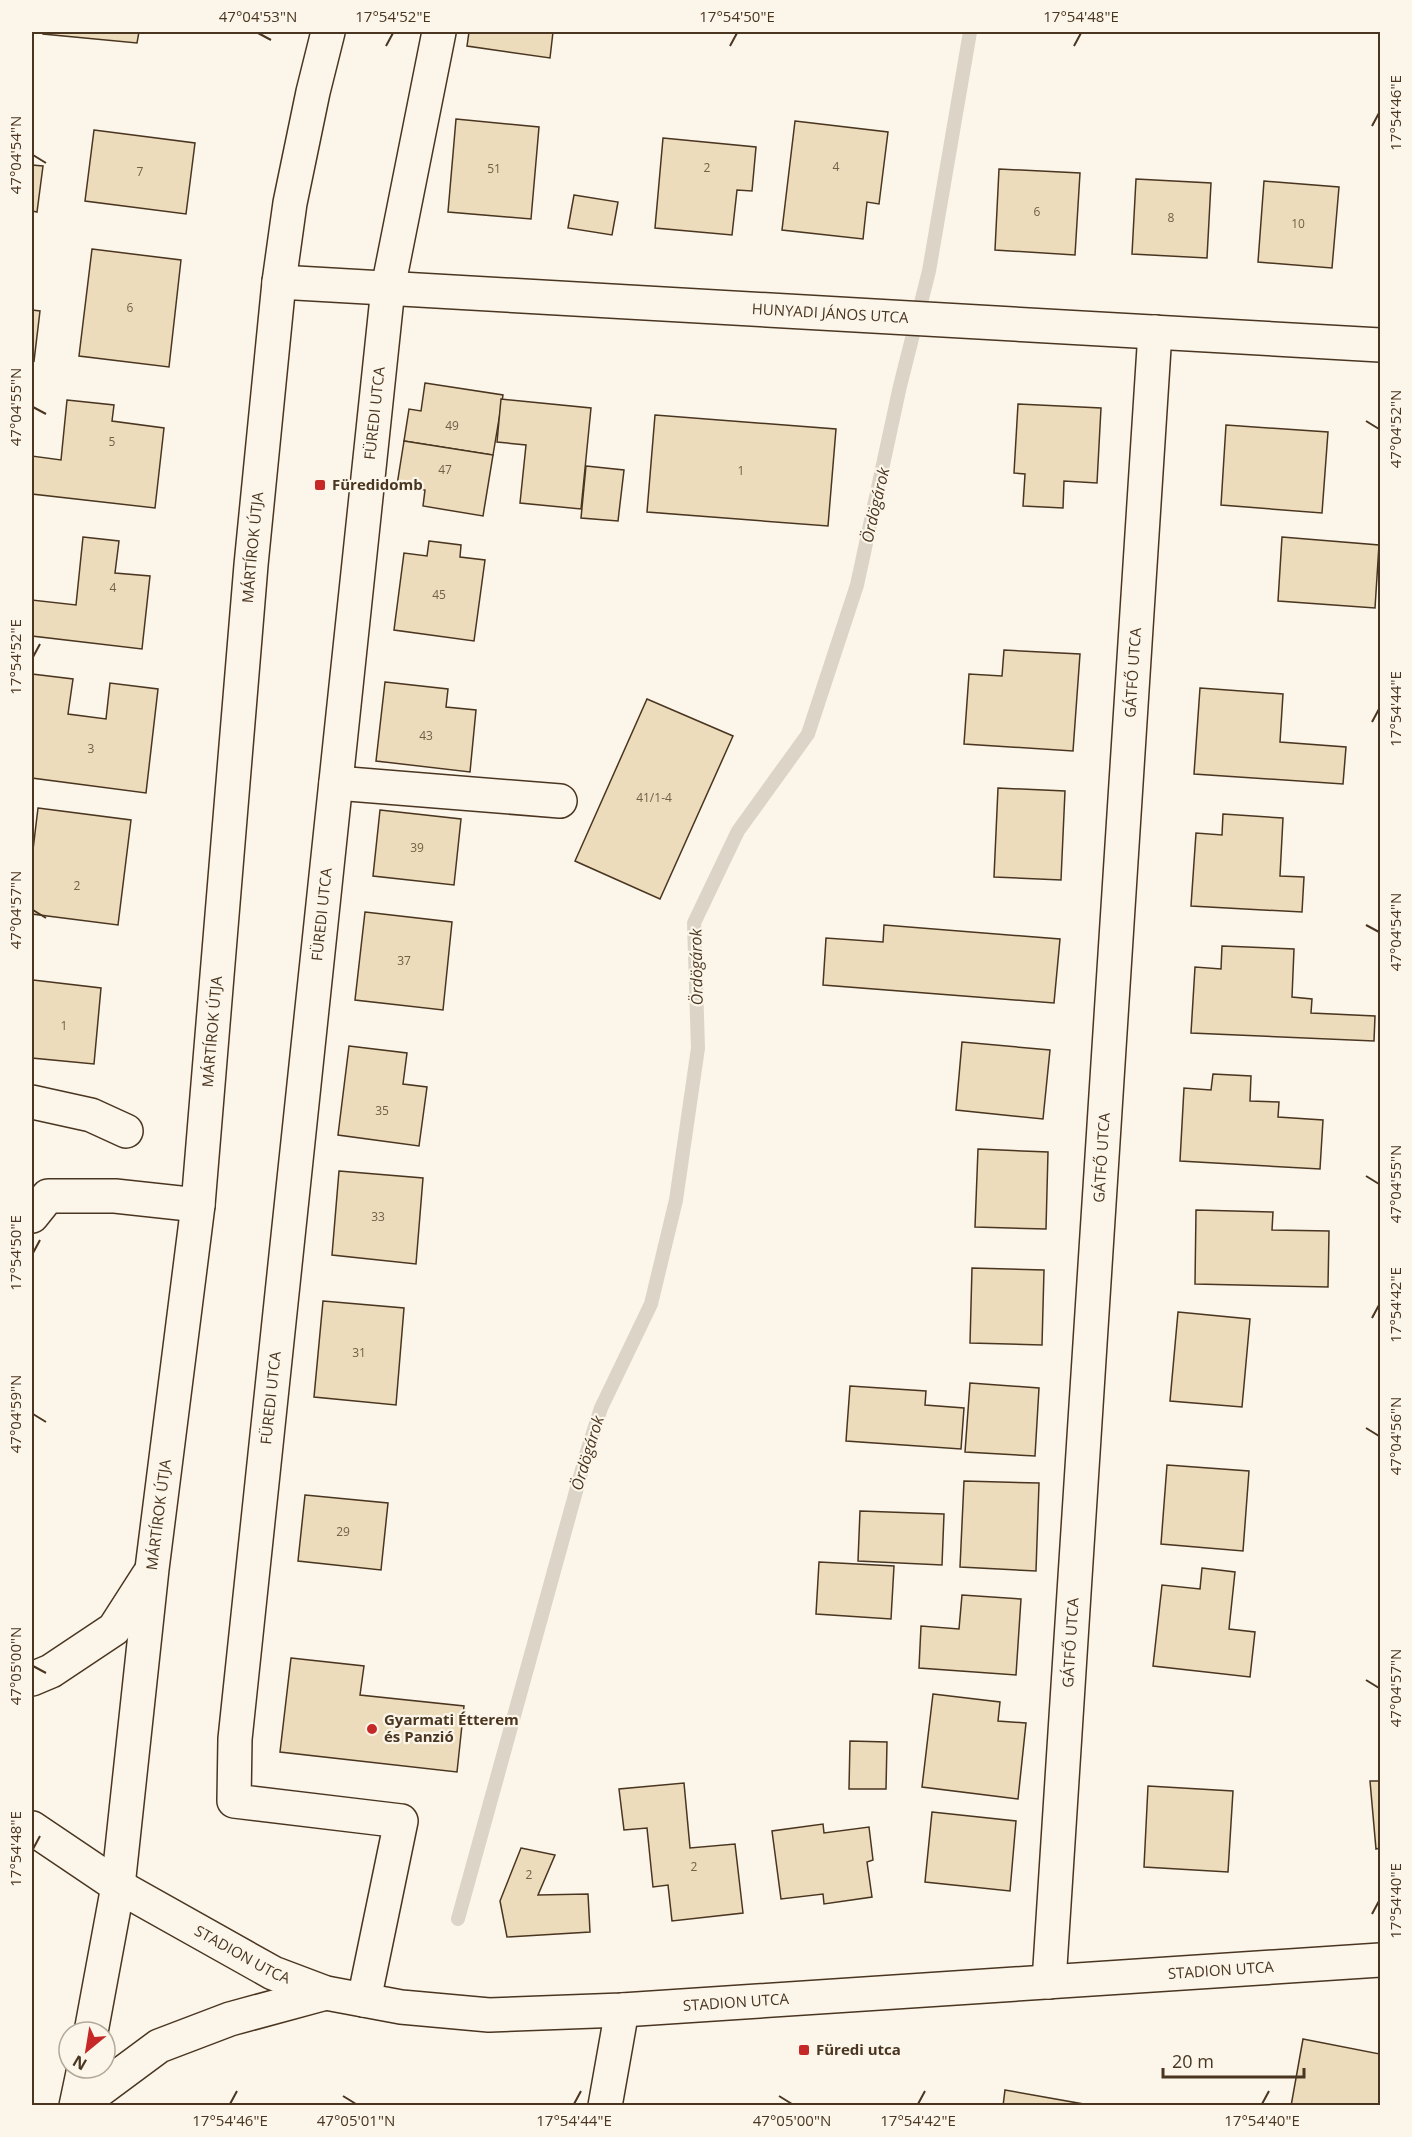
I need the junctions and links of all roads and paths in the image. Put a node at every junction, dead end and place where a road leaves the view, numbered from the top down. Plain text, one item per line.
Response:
1 (328, 32) edge
2 (439, 32) edge
3 (279, 282) junction
4 (388, 288) junction
5 (1155, 332) junction
6 (1380, 345) edge
7 (336, 783) junction
8 (560, 801) dead end
9 (32, 1102) edge
10 (126, 1131) dead end
11 (37, 1200) edge
12 (198, 1205) junction
13 (152, 1569) junction
14 (32, 1679) edge
15 (32, 1828) edge
16 (118, 1886) junction
17 (1380, 1960) edge
18 (1049, 1982) junction
19 (326, 1993) junction
20 (364, 2000) junction
21 (622, 2010) junction
22 (93, 2020) edge
23 (82, 2080) edge
24 (77, 2106) edge
25 (605, 2106) edge

1 - 3 street, MÁRTÍROK ÚTJA
2 - 4 street, FÜREDI UTCA
3 - 4 street, HUNYADI JÁNOS UTCA
3 - 12 street, MÁRTÍROK ÚTJA
4 - 5 street, HUNYADI JÁNOS UTCA
4 - 7 street, FÜREDI UTCA
5 - 6 street, HUNYADI JÁNOS UTCA
5 - 18 street, GÁTFŐ UTCA
7 - 8 street
7 - 20 street, FÜREDI UTCA
9 - 10 street
11 - 12 street
12 - 13 street, MÁRTÍROK ÚTJA
13 - 14 street
13 - 16 street, MÁRTÍROK ÚTJA
15 - 16 street, STADION UTCA
16 - 19 street, STADION UTCA
16 - 22 street, MÁRTÍROK ÚTJA
17 - 18 street, STADION UTCA
18 - 21 street, STADION UTCA
19 - 20 street, STADION UTCA
19 - 24 street
20 - 21 street, STADION UTCA
21 - 25 street
23 - 24 street

